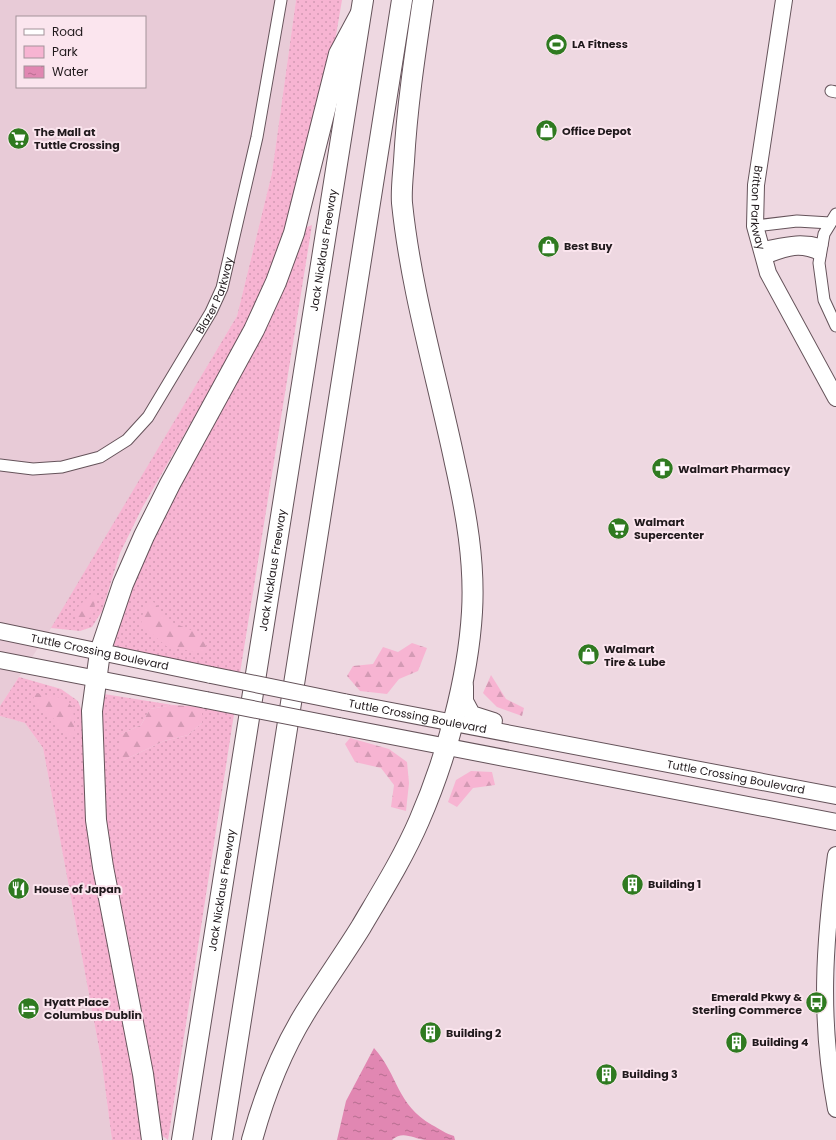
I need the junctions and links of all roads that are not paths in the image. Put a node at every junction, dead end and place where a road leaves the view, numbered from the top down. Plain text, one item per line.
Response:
1 (281, 0) edge
2 (402, 0) edge
3 (423, 0) edge
4 (784, 0) edge
5 (362, 7) edge
6 (833, 218) edge
7 (797, 221) junction
8 (755, 226) junction
9 (799, 244) junction
10 (821, 250) junction
11 (761, 254) junction
12 (836, 326) edge
13 (836, 398) edge
14 (0, 465) edge
15 (0, 631) edge
16 (100, 652) junction
17 (0, 660) edge
18 (464, 672) junction
19 (96, 678) junction
20 (453, 722) junction
21 (558, 742) junction
22 (445, 747) junction
23 (836, 796) edge
24 (836, 822) edge
25 (836, 855) edge
26 (836, 1109) edge
27 (152, 1140) edge
28 (182, 1140) edge
29 (222, 1140) edge
30 (252, 1140) edge

1 - 14 street, Blazer Parkway
2 - 29 highway
3 - 18 highway
4 - 8 main road, Britton Parkway
5 - 16 highway
5 - 28 highway, Jack Nicklaus Freeway
6 - 7 street
6 - 10 street
7 - 8 street
7 - 9 street
8 - 11 main road, Britton Parkway
9 - 10 street
9 - 11 street
10 - 12 street
11 - 13 main road, Britton Parkway
15 - 16 main road, Tuttle Crossing Boulevard
16 - 19 highway
16 - 20 main road, Tuttle Crossing Boulevard, bridge
17 - 19 main road
18 - 20 highway
18 - 21 main road
19 - 22 main road, bridge
19 - 27 highway
20 - 21 main road, Tuttle Crossing Boulevard
20 - 22 highway
21 - 23 main road, Tuttle Crossing Boulevard
22 - 24 main road
22 - 30 highway
25 - 26 main road

